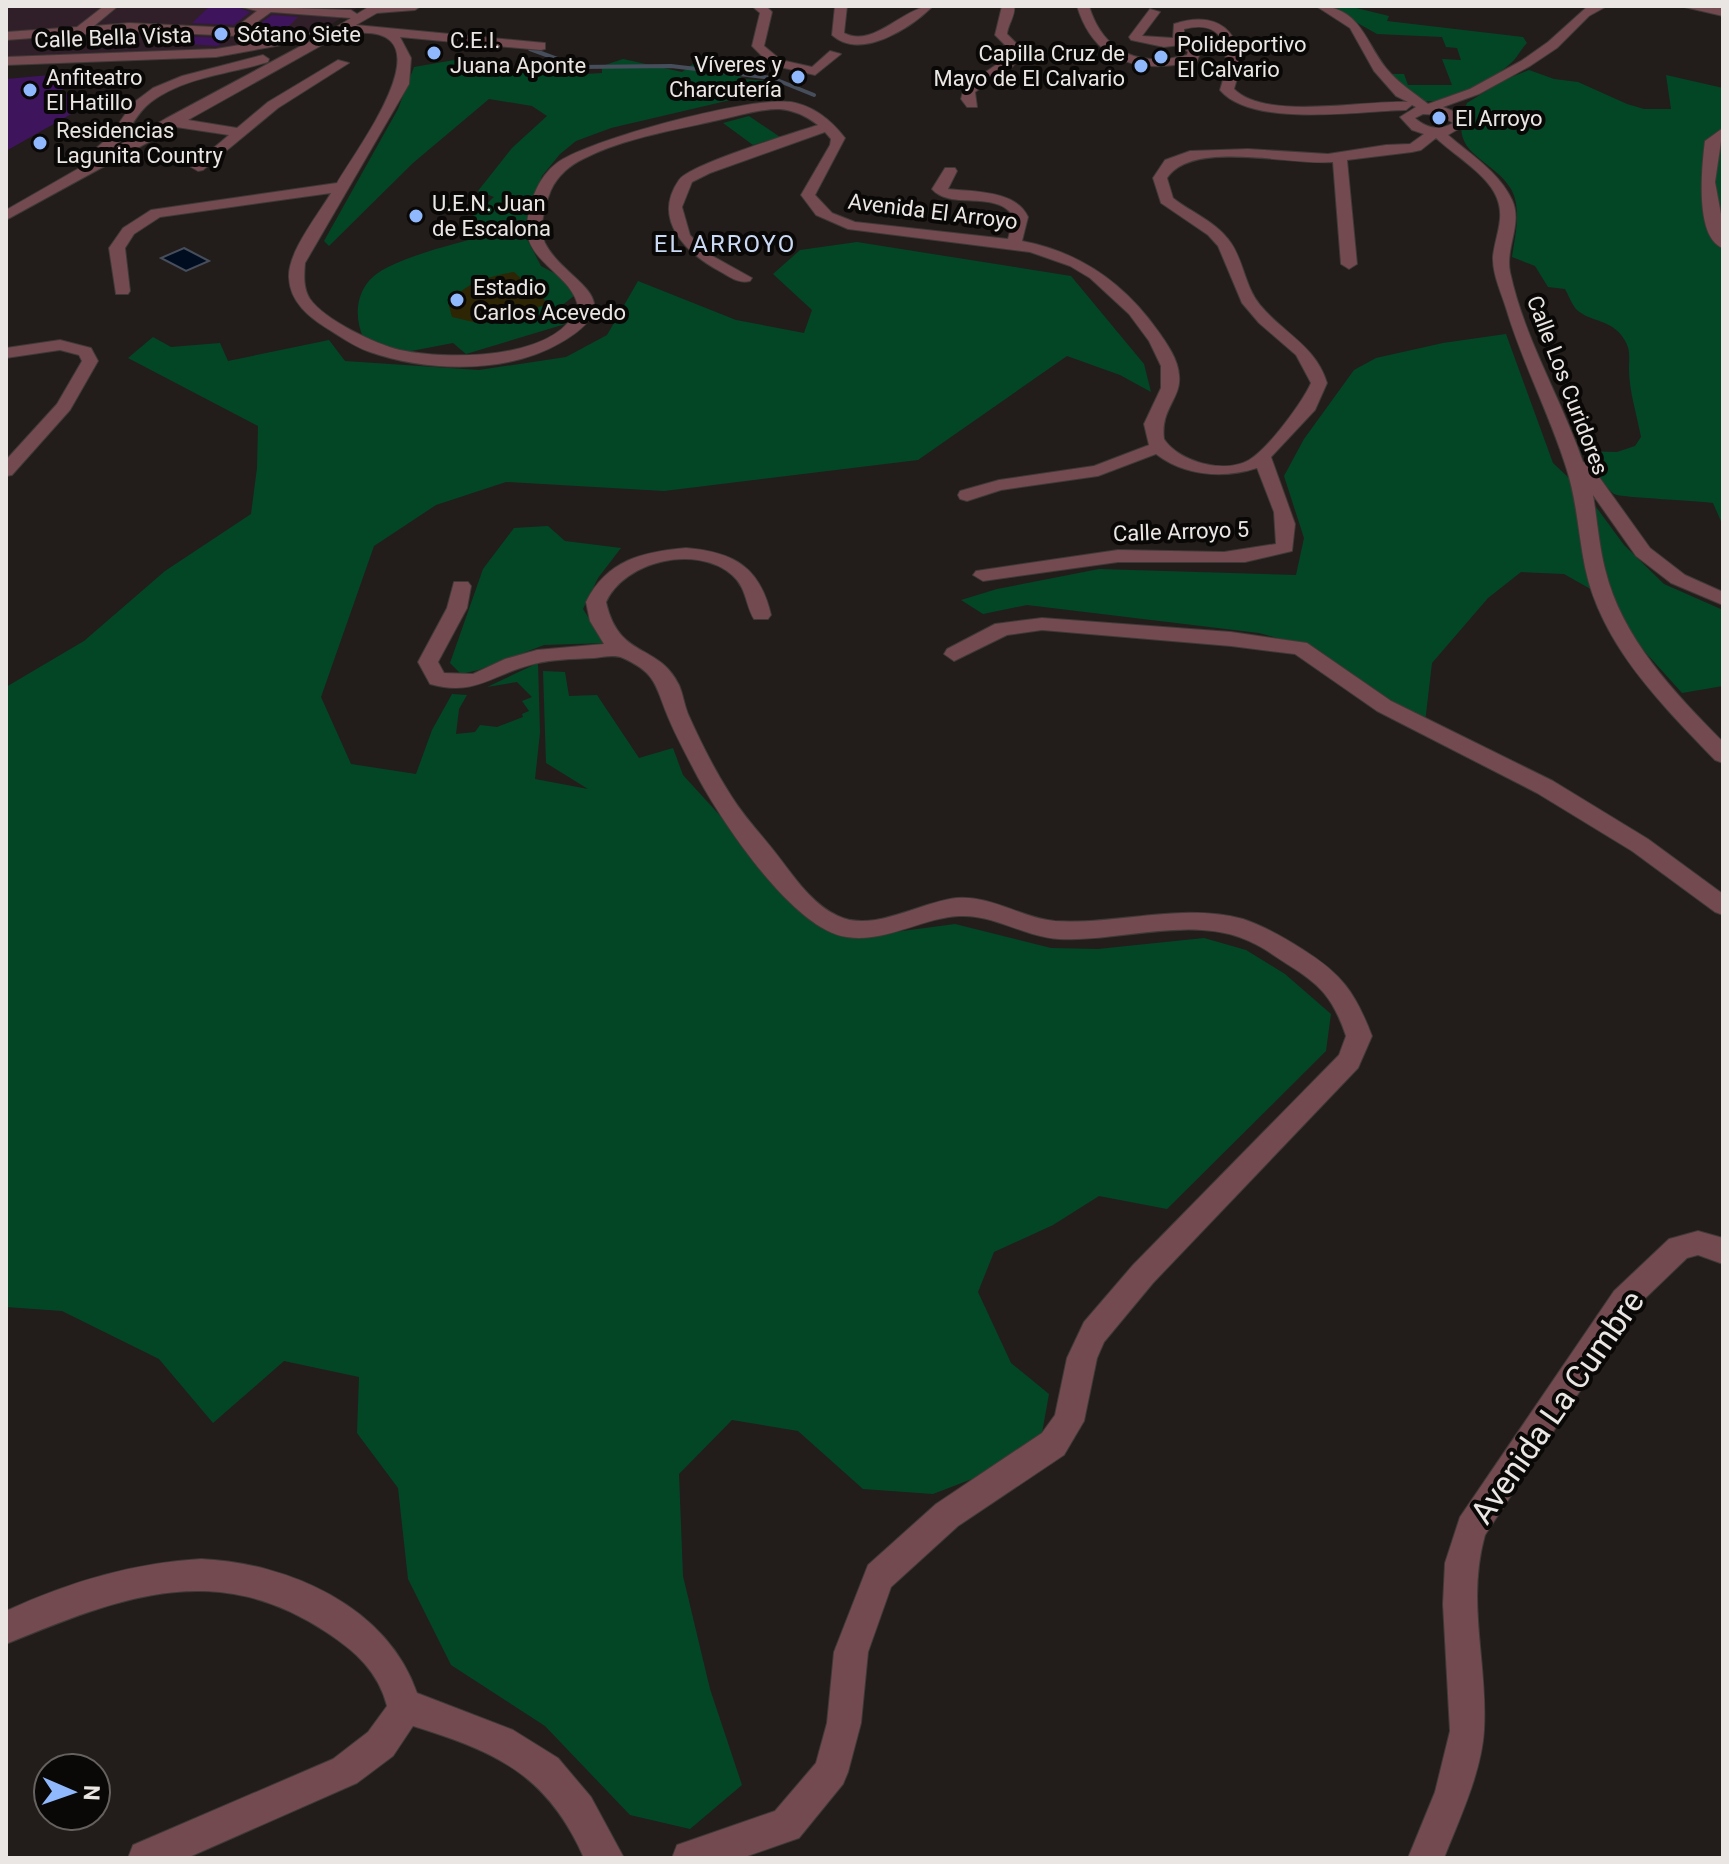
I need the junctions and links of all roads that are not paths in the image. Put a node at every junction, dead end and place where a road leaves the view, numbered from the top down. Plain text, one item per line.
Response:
1 (112, 6) edge
2 (244, 6) edge
3 (415, 6) edge
4 (758, 6) edge
5 (841, 6) edge
6 (927, 6) edge
7 (1008, 6) edge
8 (1083, 6) edge
9 (1322, 6) edge
10 (1601, 6) edge
11 (1686, 6) edge
12 (269, 7) edge
13 (372, 7) edge
14 (1582, 9) edge
15 (1154, 12) dead end
16 (1723, 12) edge
17 (351, 14) junction
18 (82, 29) junction
19 (374, 31) junction
20 (6, 36) edge
21 (321, 37) junction
22 (1183, 41) junction
23 (541, 46) dead end
24 (835, 54) dead end
25 (343, 63) dead end
26 (6, 64) edge
27 (190, 76) junction
28 (1465, 95) junction
29 (220, 96) junction
30 (972, 104) dead end
31 (137, 107) junction
32 (1415, 109) junction
33 (173, 123) junction
34 (1458, 124) junction
35 (828, 126) junction
36 (239, 132) junction
37 (1436, 132) junction
38 (1723, 132) edge
39 (1388, 148) junction
40 (1462, 153) junction
41 (1340, 158) junction
42 (198, 167) dead end
43 (950, 171) dead end
44 (334, 188) junction
45 (6, 200) edge
46 (6, 216) edge
47 (1014, 242) junction
48 (1723, 243) edge
49 (1349, 264) dead end
50 (744, 278) dead end
51 (122, 291) dead end
52 (6, 353) edge
53 (1568, 445) junction
54 (1159, 447) junction
55 (1262, 456) junction
56 (6, 471) edge
57 (967, 495) dead end
58 (983, 575) dead end
59 (461, 586) dead end
60 (1723, 599) edge
61 (761, 615) dead end
62 (620, 649) junction
63 (954, 654) dead end
64 (1723, 755) edge
65 (1723, 906) edge
66 (1723, 1251) edge
67 (6, 1628) edge
68 (404, 1706) junction
69 (146, 1858) edge
70 (606, 1858) edge
71 (690, 1858) edge
72 (1426, 1858) edge

1 - 18 street
2 - 12 street
3 - 13 street
4 - 24 street
5 - 6 street
7 - 30 street
8 - 22 street
9 - 32 street
10 - 14 street
11 - 16 street
12 - 17 street
12 - 18 street
13 - 17 street
13 - 21 street
14 - 28 street
15 - 22 street
17 - 21 street
18 - 20 street
19 - 21 street
19 - 23 street
19 - 44 street
21 - 26 street
21 - 27 street
21 - 29 street
21 - 44 street
22 - 32 street
25 - 36 street
27 - 29 street
27 - 31 street
28 - 32 street
28 - 34 street
29 - 33 street
31 - 33 street
31 - 45 street
32 - 34 street
32 - 37 street
32 - 39 street
33 - 36 street
33 - 46 street
34 - 37 street
34 - 40 street
35 - 44 street
35 - 47 street, Avenida El Arroyo
35 - 50 street
36 - 42 street
37 - 39 street
37 - 40 street, Calle Los Curidores
38 - 48 street
39 - 41 street
40 - 53 street, Calle Los Curidores
41 - 49 street
41 - 55 street
43 - 47 street
44 - 51 street
47 - 54 street, Avenida El Arroyo
52 - 56 street
53 - 60 street
53 - 64 street, Calle Los Curidores
54 - 55 street
54 - 57 street
55 - 58 street, Calle Arroyo 5
59 - 62 street
61 - 62 street
62 - 71 street
63 - 65 street
66 - 72 street, Avenida La Cumbre
67 - 68 street
68 - 69 street
68 - 70 street

